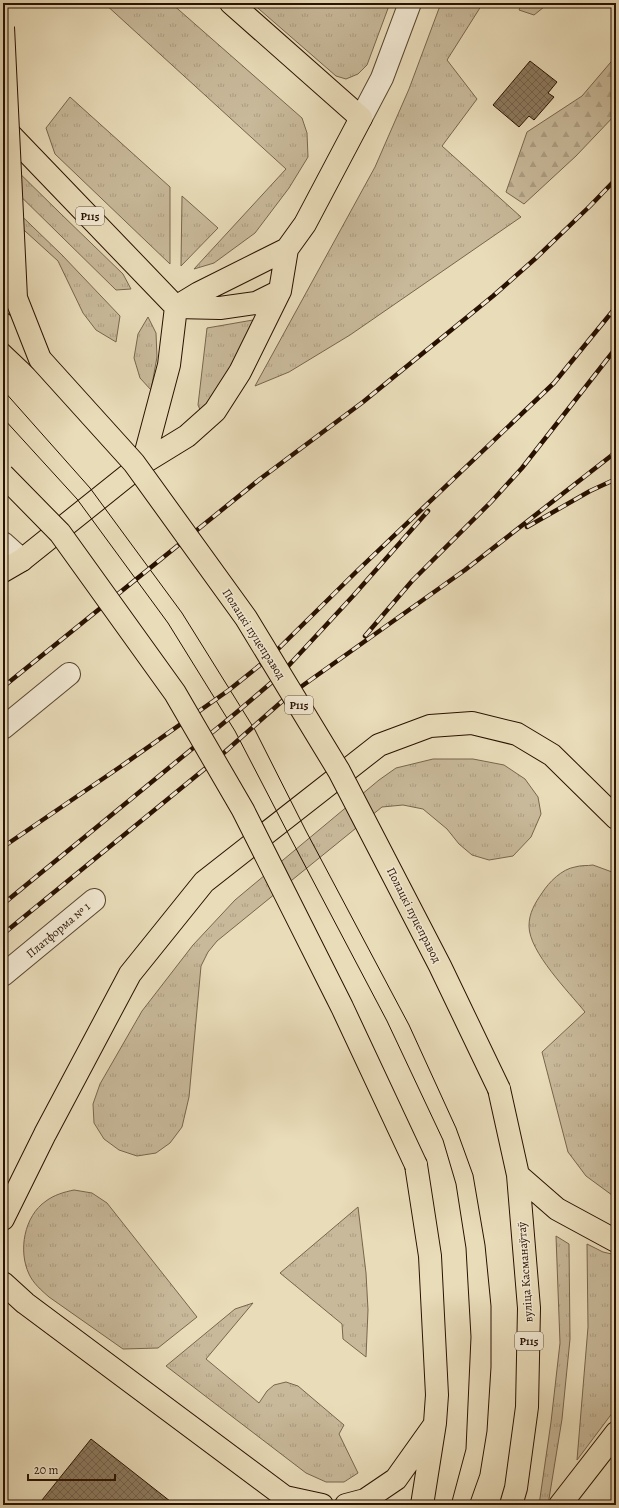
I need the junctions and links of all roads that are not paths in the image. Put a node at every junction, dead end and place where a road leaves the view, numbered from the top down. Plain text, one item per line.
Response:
1 (231, 3) edge
2 (410, 3) edge
3 (3, 27) edge
4 (361, 118) junction
5 (3, 127) edge
6 (287, 249) junction
7 (280, 291) junction
8 (176, 307) junction
9 (3, 324) edge
10 (40, 359) junction
11 (143, 464) junction
12 (3, 475) edge
13 (3, 543) edge
14 (22, 560) junction
15 (3, 571) edge
16 (68, 674) dead end
17 (3, 728) edge
18 (616, 818) edge
19 (94, 900) dead end
20 (3, 975) edge
21 (499, 1088) joint
22 (518, 1175) junction
23 (3, 1219) edge
24 (616, 1241) edge
25 (3, 1283) edge
26 (436, 1423) junction
27 (616, 1432) edge
28 (289, 1501) edge
29 (322, 1505) edge
30 (346, 1505) edge
31 (422, 1505) edge
32 (511, 1505) edge
33 (560, 1505) edge

1 - 4 main road
2 - 4 street
3 - 10 main road, Полацкі пуцеправод / Р115, bridge
4 - 6 main road
5 - 8 main road, Р115
6 - 7 main road
6 - 8 main road
7 - 8 main road
7 - 11 main road
8 - 11 main road
9 - 10 main road, Полацкі пуцеправод
10 - 21 main road, Полацкі пуцеправод / Р115, bridge
11 - 14 main road
12 - 26 main road, bridge
13 - 14 street
14 - 15 main road
16 - 17 street
18 - 23 main road
19 - 20 street, Платформа № 1
21 - 22 main road, вуліца Касманаўтаў / Р115
22 - 24 main road
22 - 32 main road, вуліца Касманаўтаў / Р115
25 - 28 main road
26 - 30 main road
26 - 31 main road
27 - 33 main road
28 - 29 main road

